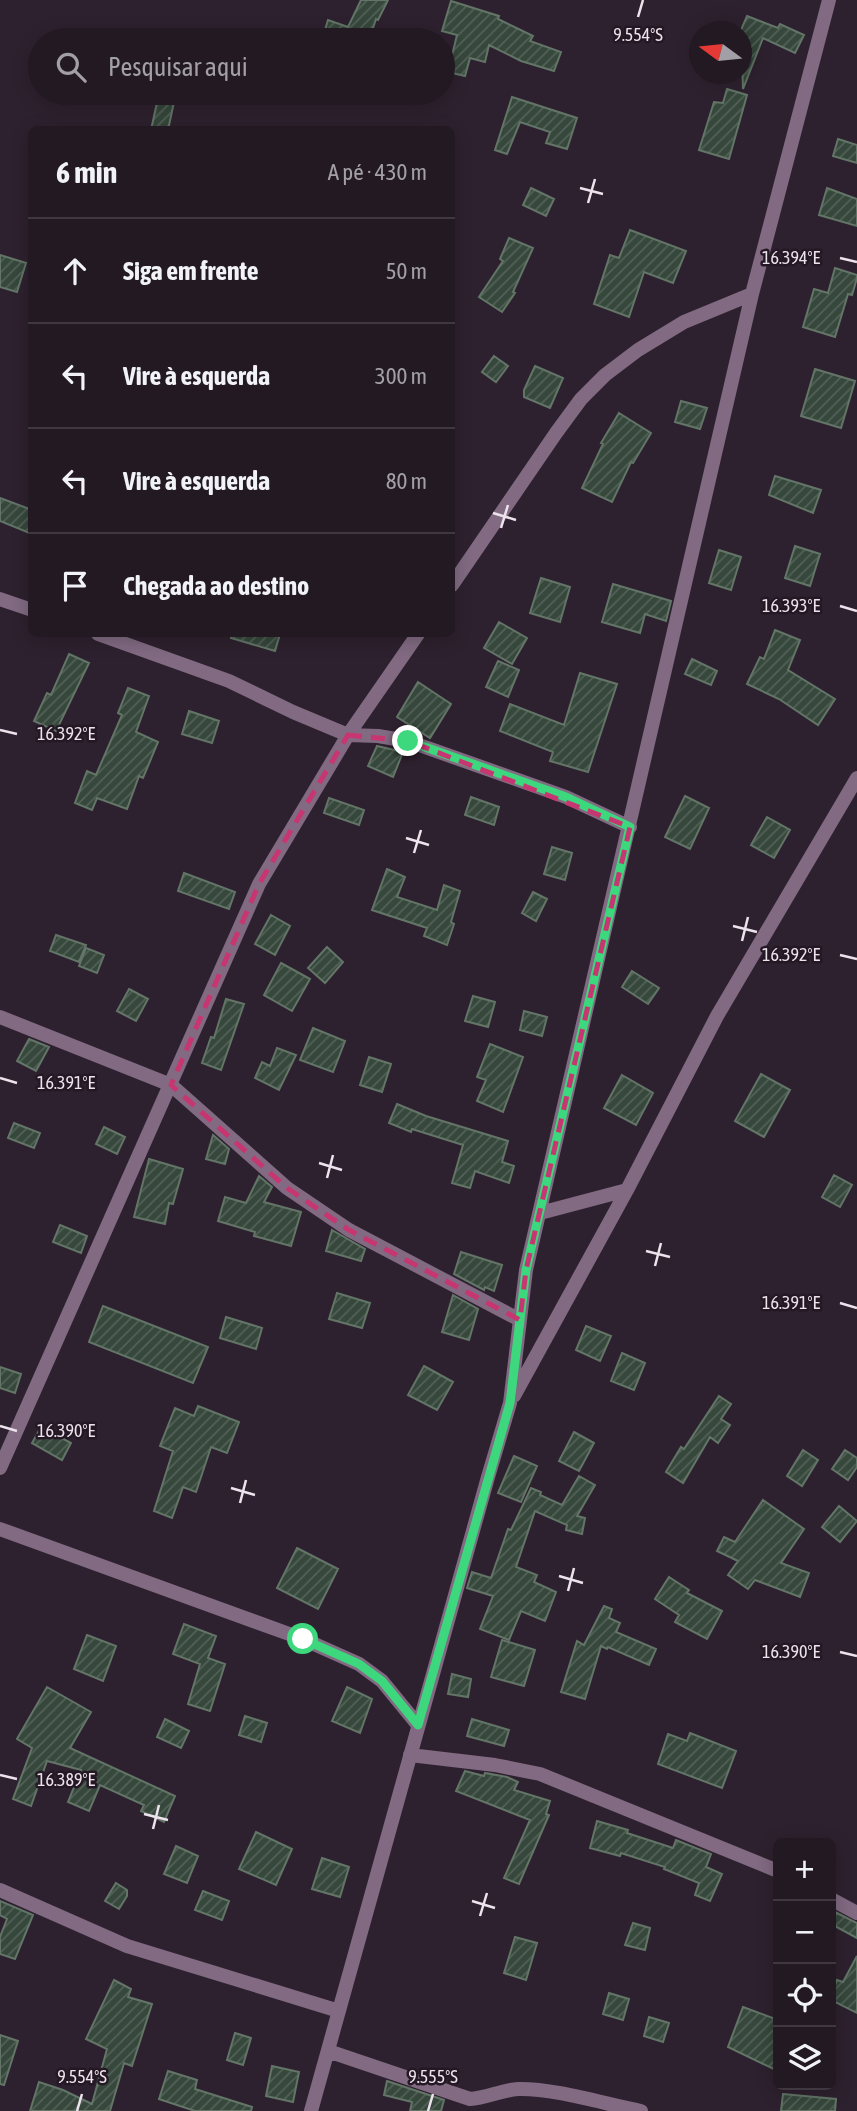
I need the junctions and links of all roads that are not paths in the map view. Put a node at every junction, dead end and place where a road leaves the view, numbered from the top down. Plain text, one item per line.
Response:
1 (829, 0) edge
2 (752, 295) junction
3 (455, 581) edge
4 (0, 598) edge
5 (28, 608) edge
6 (106, 637) edge
7 (416, 637) edge
8 (348, 736) junction
9 (857, 778) edge
10 (630, 827) junction
11 (0, 1017) edge
12 (171, 1084) junction
13 (627, 1190) junction
14 (540, 1213) junction
15 (520, 1320) junction
16 (510, 1403) junction
17 (0, 1468) edge
18 (0, 1529) edge
19 (418, 1725) junction
20 (410, 1755) junction
21 (773, 1869) edge
22 (0, 1890) edge
23 (835, 1901) edge
24 (857, 1913) edge
25 (339, 2011) junction
26 (328, 2051) junction
27 (311, 2111) edge
28 (641, 2111) edge

1 - 2 street
2 - 3 street
2 - 10 street
4 - 5 street
6 - 8 street
7 - 8 street
8 - 10 street
8 - 12 street
9 - 13 street
10 - 14 street
11 - 12 street
12 - 15 street
12 - 17 street
13 - 14 street
13 - 16 street
14 - 15 street
15 - 16 street
16 - 19 street
18 - 19 street
19 - 20 street
20 - 21 street
20 - 25 street
22 - 25 street
23 - 24 street
25 - 26 street
26 - 27 street
26 - 28 street

